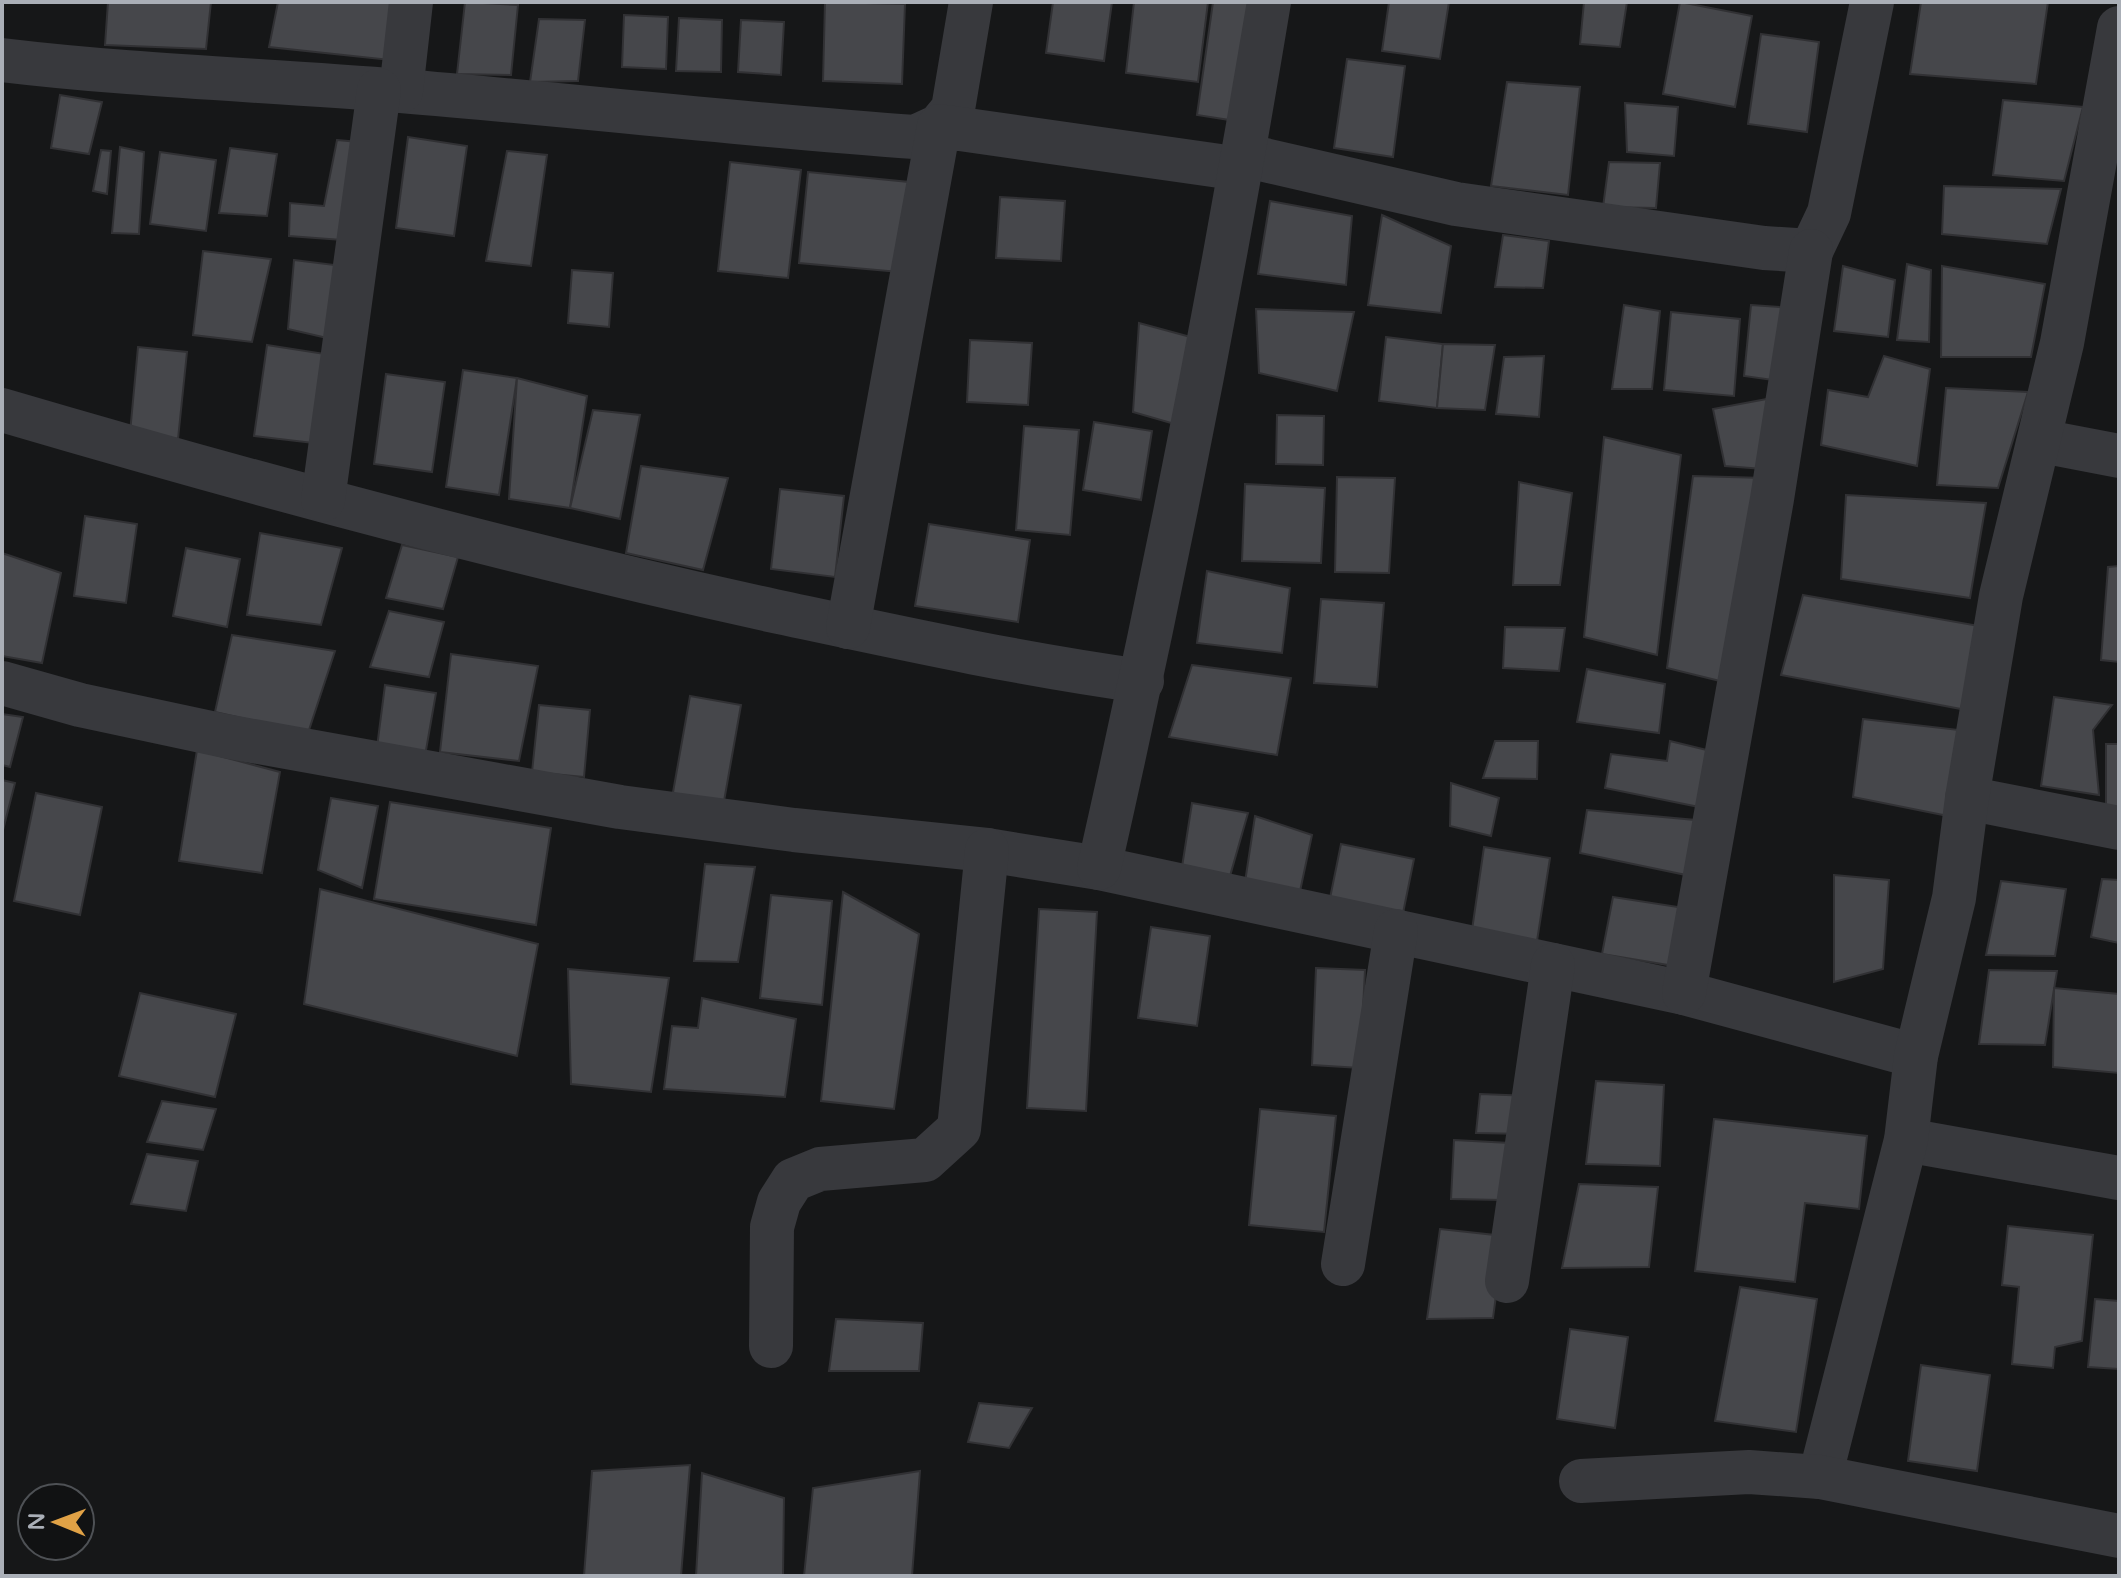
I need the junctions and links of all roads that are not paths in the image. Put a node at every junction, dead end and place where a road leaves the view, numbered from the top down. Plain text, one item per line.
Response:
1 (411, 2) edge
2 (971, 2) edge
3 (1269, 2) edge
4 (1872, 2) edge
5 (2119, 28) edge
6 (2, 60) edge
7 (2114, 85) edge
8 (390, 90) junction
9 (939, 126) junction
10 (1242, 162) junction
11 (1811, 251) junction
12 (2, 410) edge
13 (2041, 441) junction
14 (2119, 456) edge
15 (323, 500) junction
16 (848, 627) junction
17 (1142, 681) junction
18 (2, 683) edge
19 (1967, 798) junction
20 (2119, 828) edge
21 (987, 850) junction
22 (1099, 868) junction
23 (1396, 931) junction
24 (1553, 965) junction
25 (1684, 993) junction
26 (1916, 1056) junction
27 (1906, 1140) junction
28 (2119, 1178) edge
29 (1343, 1264) dead end
30 (1507, 1281) dead end
31 (771, 1346) dead end
32 (1820, 1477) junction
33 (1581, 1481) dead end
34 (2119, 1536) edge

1 - 8 street
2 - 9 street
3 - 10 street
4 - 11 street
5 - 7 street
6 - 8 street
7 - 13 street
8 - 9 street
8 - 15 street
9 - 10 street
9 - 16 street
10 - 11 street
10 - 17 street
11 - 25 street
12 - 15 street
13 - 14 street
13 - 19 street
15 - 16 street
16 - 17 street
17 - 22 street
18 - 21 street
19 - 20 street
19 - 26 street
21 - 22 street
21 - 31 street
22 - 23 street
23 - 24 street
23 - 29 street
24 - 25 street
24 - 30 street
25 - 26 street
26 - 27 street
27 - 28 street
27 - 32 street
32 - 33 street
32 - 34 street

